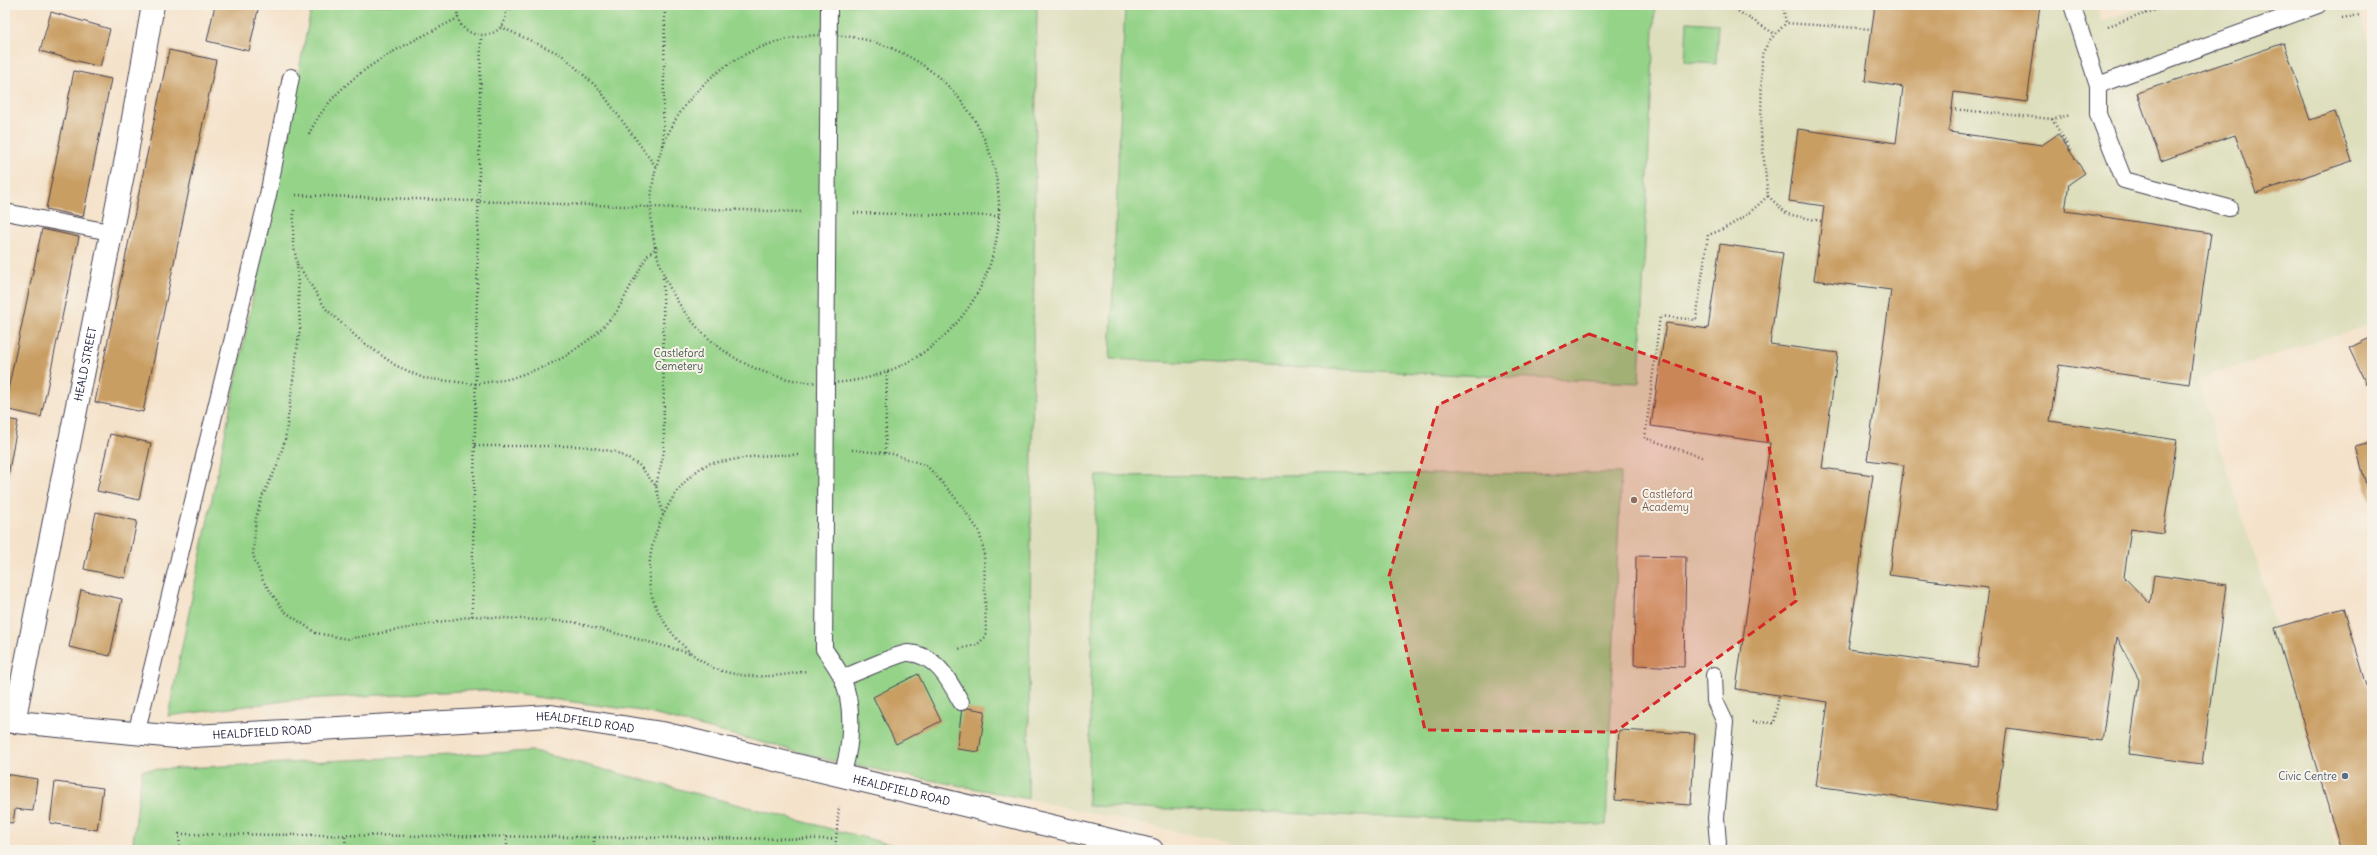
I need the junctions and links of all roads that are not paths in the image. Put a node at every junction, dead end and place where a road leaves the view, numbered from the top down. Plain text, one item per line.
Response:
1 (153, 5) edge
2 (829, 5) edge
3 (2072, 5) edge
4 (2318, 5) edge
5 (292, 77) dead end
6 (2098, 85) junction
7 (2229, 208) dead end
8 (5, 212) edge
9 (110, 232) junction
10 (1714, 675) dead end
11 (842, 678) junction
12 (961, 702) dead end
13 (10, 722) edge
14 (136, 734) junction
15 (842, 776) junction
16 (1718, 843) dead end
17 (1152, 850) edge

1 - 9 street, HEALD STREET
2 - 11 lane
3 - 6 lane
4 - 6 lane
5 - 14 lane
6 - 7 lane
8 - 9 lane
9 - 13 street, HEALD STREET
10 - 16 lane
11 - 12 lane
11 - 15 lane
13 - 14 street, HEALDFIELD ROAD
14 - 15 street, HEALDFIELD ROAD
15 - 17 street, HEALDFIELD ROAD

